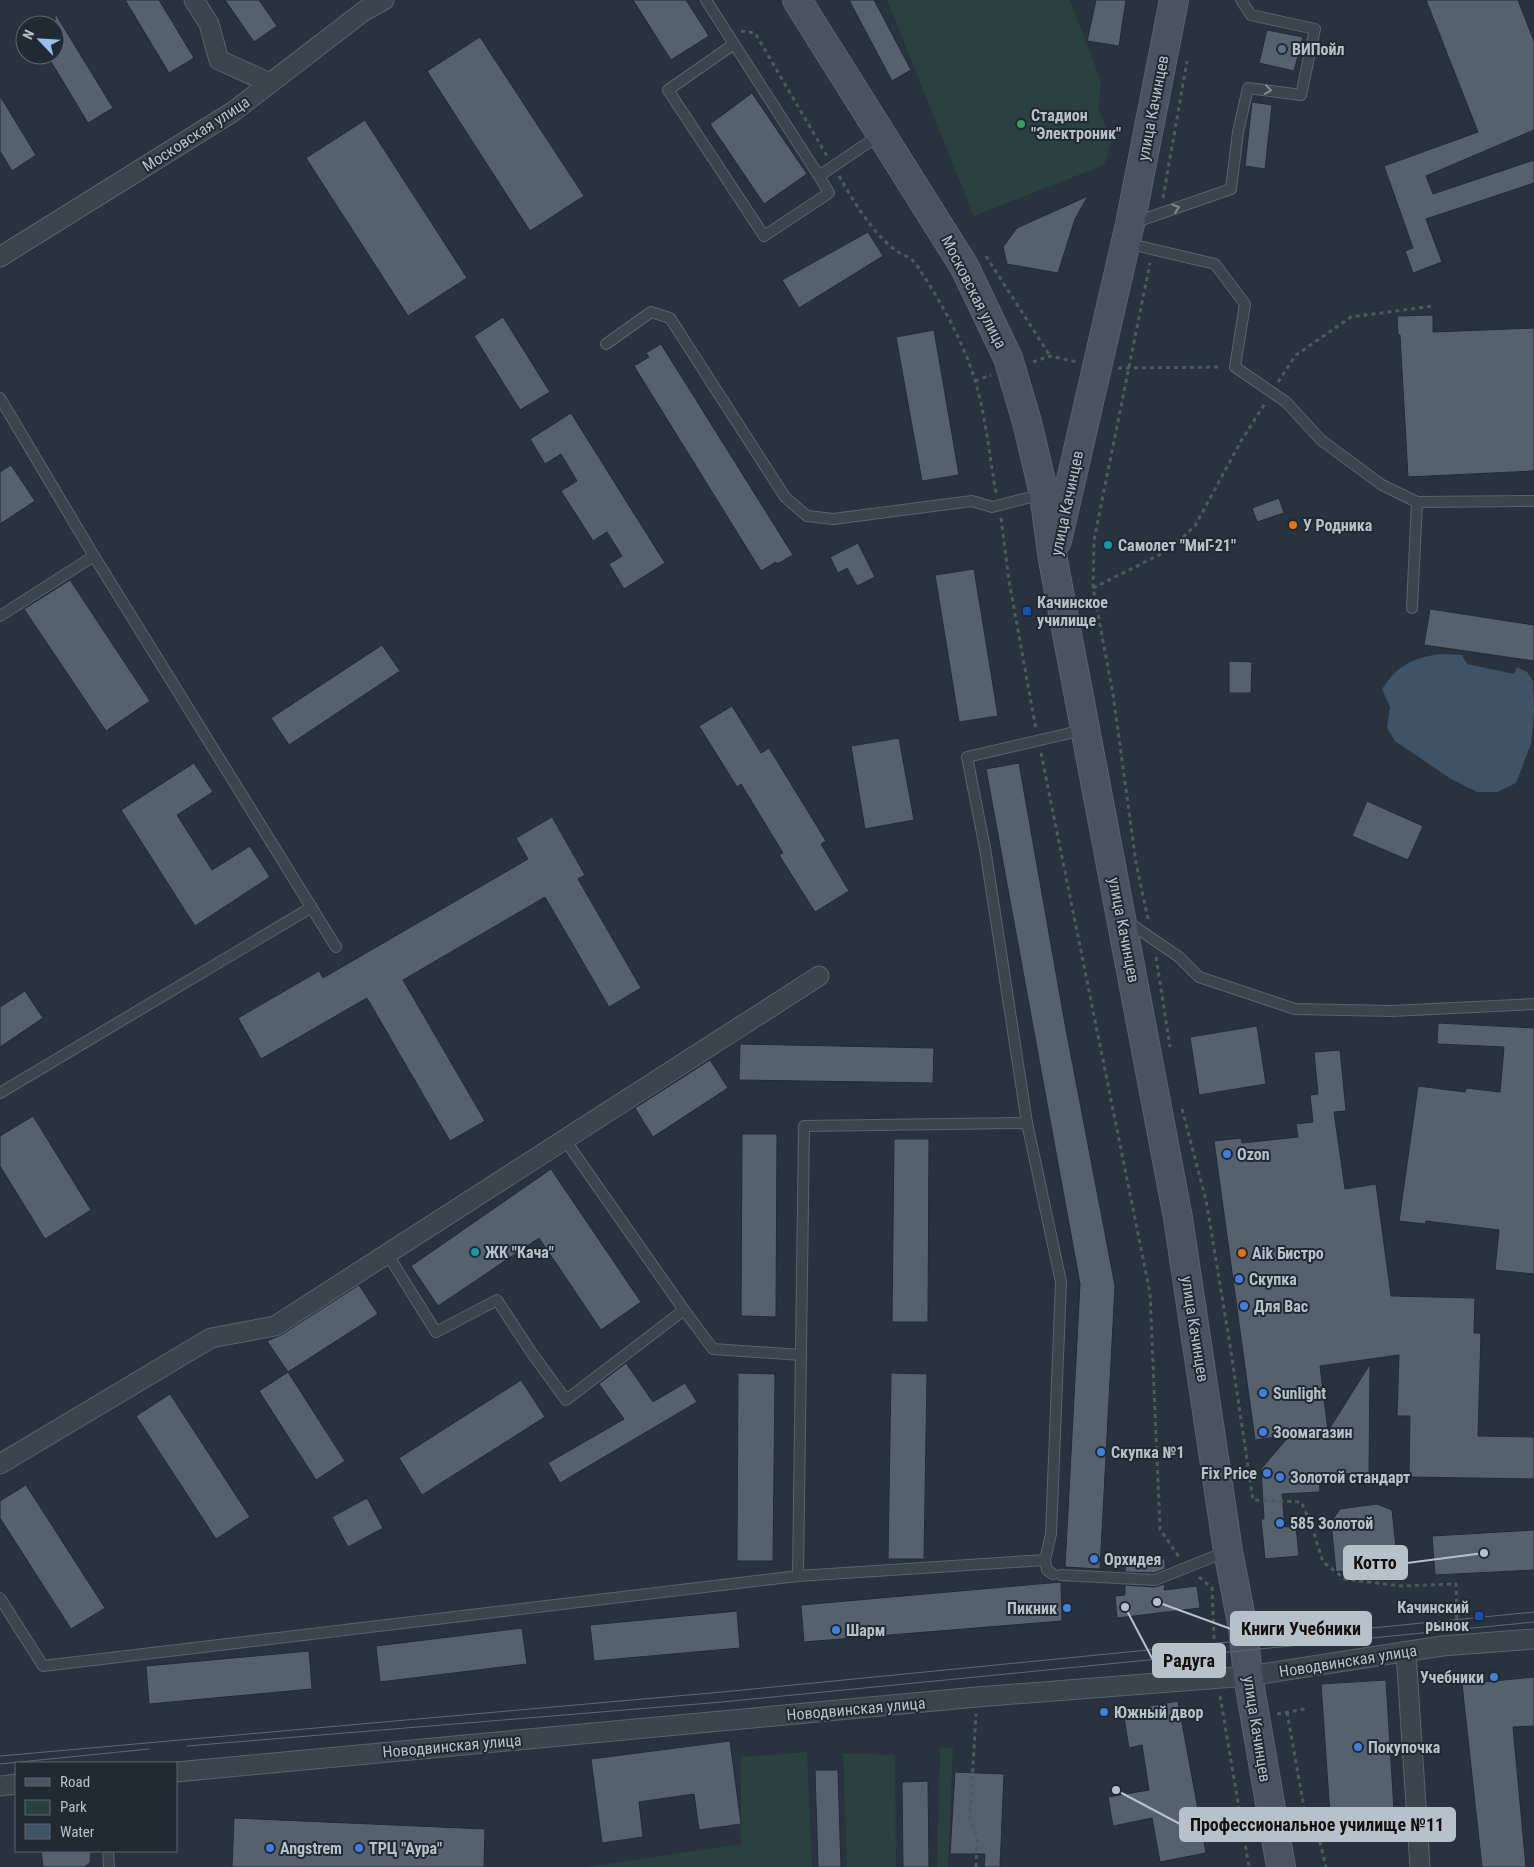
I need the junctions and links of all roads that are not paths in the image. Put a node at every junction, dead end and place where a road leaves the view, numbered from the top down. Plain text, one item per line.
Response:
1 (194, 0) edge
2 (384, 0) edge
3 (706, 0) edge
4 (797, 0) edge
5 (1174, 0) edge
6 (1241, 0) edge
7 (360, 6) edge
8 (734, 44) junction
9 (270, 83) junction
10 (882, 134) junction
11 (819, 176) junction
12 (1128, 234) junction
13 (0, 257) edge
14 (606, 344) dead end
15 (0, 398) edge
16 (1044, 494) junction
17 (1534, 501) edge
18 (1417, 502) junction
19 (94, 556) junction
20 (1053, 560) junction
21 (1412, 608) dead end
22 (0, 616) edge
23 (1086, 730) junction
24 (312, 907) junction
25 (1122, 918) junction
26 (336, 947) dead end
27 (819, 976) dead end
28 (1534, 1004) edge
29 (0, 1093) edge
30 (1026, 1123) junction
31 (565, 1140) junction
32 (388, 1255) junction
33 (684, 1310) junction
34 (801, 1355) junction
35 (0, 1464) edge
36 (1228, 1551) junction
37 (1045, 1560) junction
38 (798, 1576) junction
39 (0, 1598) edge
40 (1534, 1639) edge
41 (1406, 1652) junction
42 (1248, 1676) junction
43 (178, 1772) edge
44 (15, 1784) edge
45 (0, 1786) edge
46 (108, 1852) edge
47 (109, 1867) edge
48 (1281, 1867) edge
49 (1420, 1867) edge

1 - 9 street
2 - 7 street, Московская улица
3 - 8 lane
4 - 10 main road, Московская улица
5 - 12 main road, улица Качинцев
12 -> 6 lane
7 - 9 street, Московская улица
8 - 11 lane
8 - 11 lane
9 - 13 street, Московская улица
10 - 11 lane
10 - 16 main road, Московская улица
12 - 18 lane
12 - 20 main road, улица Качинцев
14 - 16 lane
15 - 19 lane
16 - 20 main road, Московская улица
17 - 18 lane
18 - 21 lane
19 - 22 lane
19 - 24 lane
20 - 23 main road, улица Качинцев
23 - 25 main road, улица Качинцев
23 - 30 lane
24 - 26 lane
24 - 29 lane
25 - 28 lane
25 - 36 main road, улица Качинцев
27 - 31 street
30 - 34 lane
30 - 37 lane
31 - 32 street
31 - 33 lane
32 - 33 lane
32 - 35 street
33 - 34 lane
34 - 38 lane
36 - 37 lane
36 - 42 main road, улица Качинцев
37 - 38 lane
38 - 39 lane
40 - 41 street, Новодвинская улица
41 - 42 street, Новодвинская улица
41 - 49 street
42 - 43 street, Новодвинская улица
42 - 48 main road, улица Качинцев
44 - 45 street
46 - 47 lane

